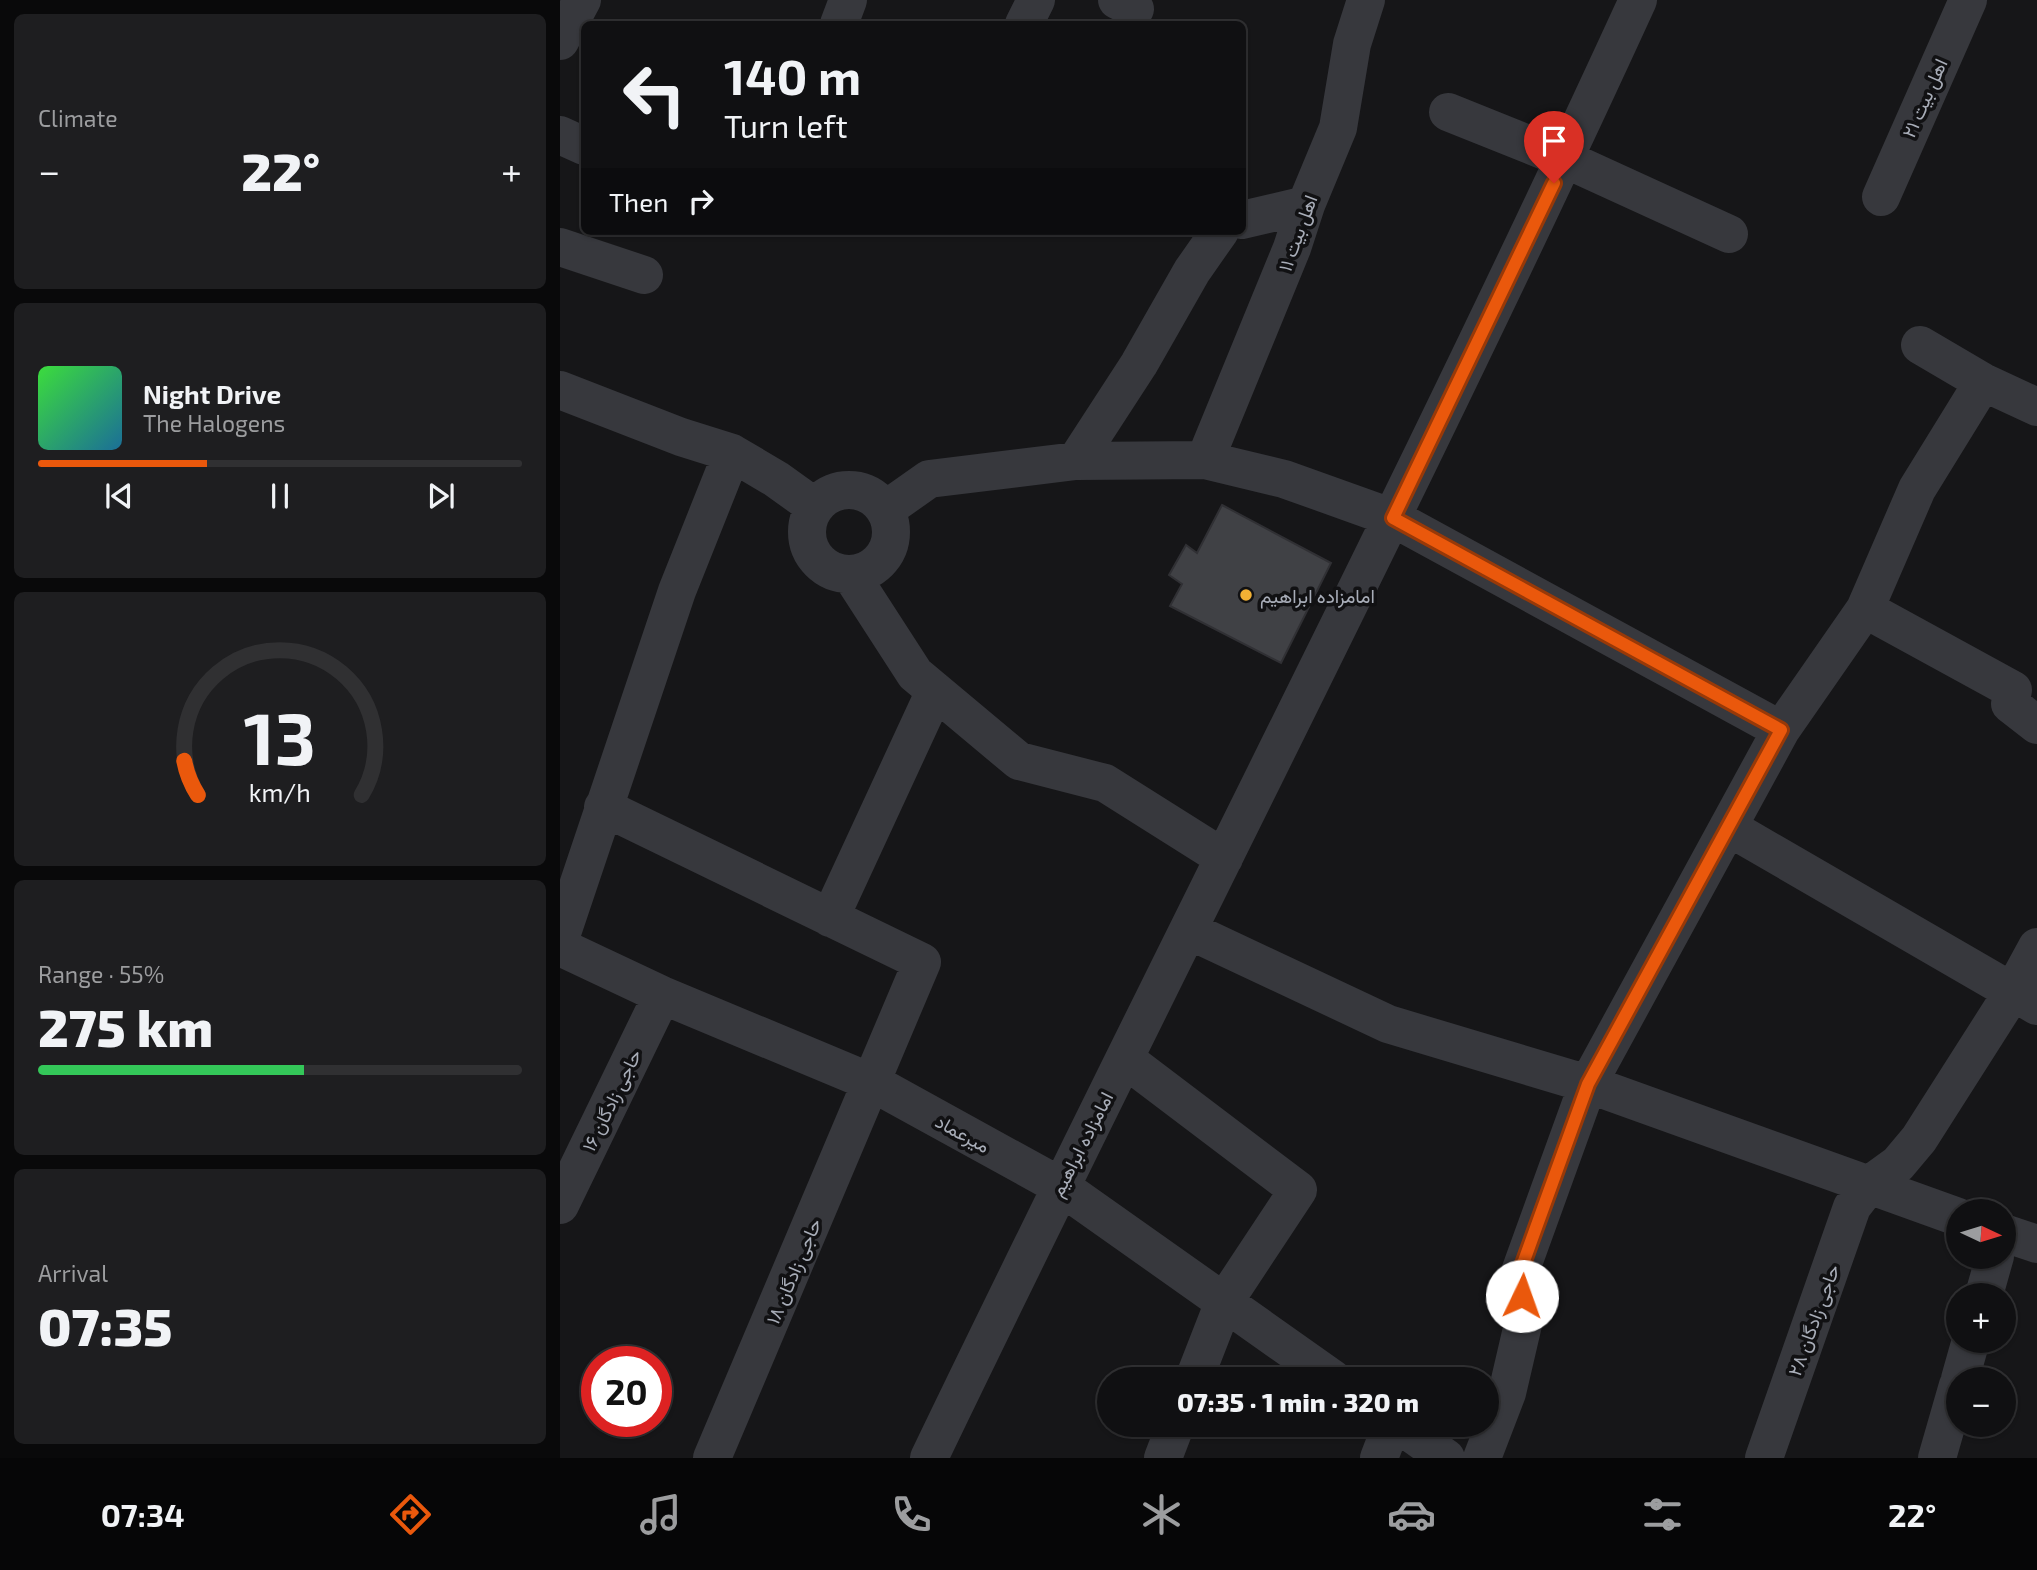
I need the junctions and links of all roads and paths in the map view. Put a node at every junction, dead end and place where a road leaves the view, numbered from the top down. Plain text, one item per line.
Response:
1 (582, 0) edge
2 (848, 0) edge
3 (1036, 0) edge
4 (1366, 0) edge
5 (1638, 0) edge
6 (1968, 0) edge
7 (839, 21) edge
8 (1026, 21) edge
9 (560, 41) edge
10 (1448, 112) dead end
11 (560, 135) edge
12 (581, 145) edge
13 (1565, 159) junction
14 (1881, 197) dead end
15 (1306, 205) junction
16 (1246, 219) edge
17 (1729, 234) dead end
18 (1217, 235) edge
19 (560, 247) edge
20 (644, 275) dead end
21 (1920, 345) dead end
22 (1983, 382) junction
23 (560, 390) edge
24 (2037, 407) edge
25 (732, 453) junction
26 (1205, 460) junction
27 (1076, 461) junction
28 (816, 508) junction
29 (885, 510) junction
30 (1393, 518) junction
31 (851, 575) junction
32 (1865, 609) junction
33 (935, 691) junction
34 (2037, 724) edge
35 (1781, 730) junction
36 (603, 807) junction
37 (1728, 827) junction
38 (1224, 858) junction
39 (830, 918) junction
40 (1188, 930) junction
41 (560, 939) edge
42 (560, 947) edge
43 (2037, 947) edge
44 (662, 995) junction
45 (2024, 999) edge
46 (1125, 1059) junction
47 (873, 1083) junction
48 (1588, 1084) junction
49 (1869, 1185) junction
50 (1059, 1186) junction
51 (560, 1205) edge
52 (1946, 1213) edge
53 (2016, 1237) edge
54 (2037, 1244) edge
55 (1224, 1302) junction
56 (1199, 1367) edge
57 (1317, 1367) edge
58 (1946, 1427) edge
59 (1171, 1437) edge
60 (1387, 1437) edge
61 (1416, 1437) edge
62 (712, 1458) edge
63 (929, 1458) edge
64 (1164, 1458) edge
65 (1379, 1458) edge
66 (1446, 1458) edge
67 (1482, 1458) edge
68 (1764, 1458) edge
69 (1937, 1458) edge

1 - 9 street
2 - 7 street
3 - 8 street
4 - 15 street, اهل بیت ۱۱
5 - 13 street, امامزاده ابراهیم
6 - 14 street, اهل بیت ۲۱
10 - 13 street
11 - 12 street
13 - 17 street
13 - 30 street, امامزاده ابراهیم
15 - 16 street
15 - 26 street, اهل بیت ۱۱
18 - 27 street
19 - 20 street
21 - 22 street
22 - 24 street
22 - 32 street
23 - 25 street
25 - 28 street
25 - 36 street
26 - 27 street
26 - 30 street
27 - 29 street
28 - 29 street
28 - 31 street
29 - 31 street
30 - 35 street
30 - 38 street, امامزاده ابراهیم
31 - 33 street
32 - 34 street
32 - 35 street
33 - 38 street
33 - 39 street
35 - 37 street
36 - 39 street
36 - 41 street
37 - 45 street
37 - 48 street
38 - 40 street, امامزاده ابراهیم
39 - 47 street, حاجی زادگان ۱۸
40 - 46 street, امامزاده ابراهیم
40 - 48 street
42 - 44 street, میرعماد
43 - 45 street
44 - 47 street, میرعماد
44 - 51 street, حاجی زادگان ۱۶
45 - 49 street
46 - 50 street, امامزاده ابراهیم
46 - 55 street
47 - 50 street, میرعماد
47 - 62 street, حاجی زادگان ۱۸
48 - 49 street
48 - 67 street
49 - 52 street
49 - 68 street, حاجی زادگان ۲۸
50 - 55 street, میرعماد
50 - 63 street, امامزاده ابراهیم
53 - 54 street
55 - 56 street
55 - 57 street, میرعماد
58 - 69 street
59 - 64 street
60 - 65 street
61 - 66 street

